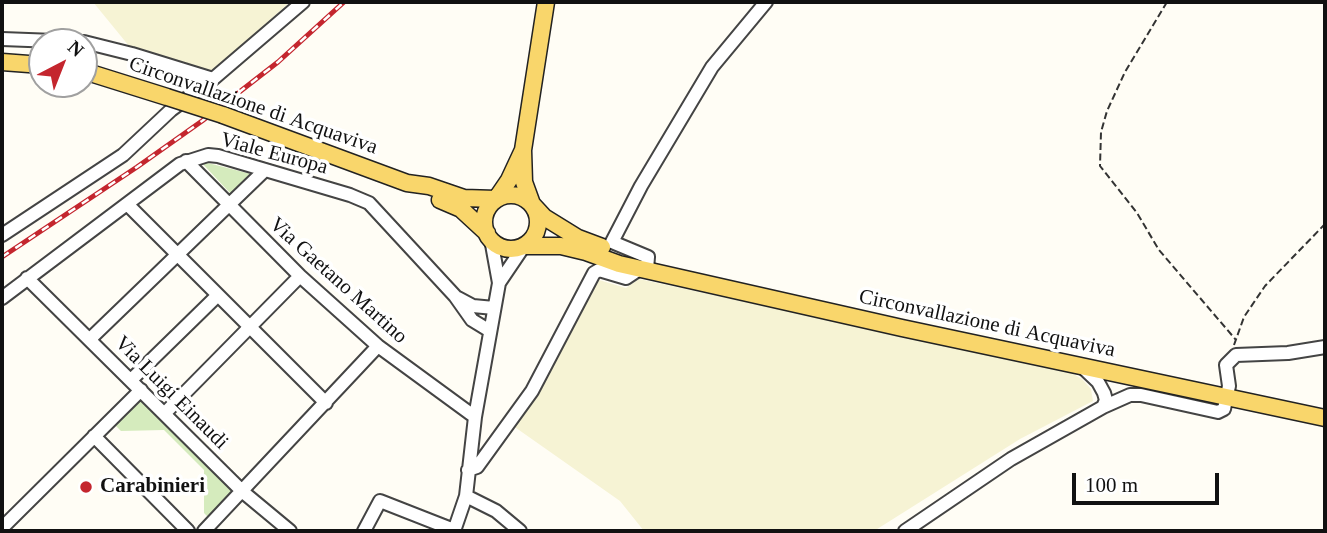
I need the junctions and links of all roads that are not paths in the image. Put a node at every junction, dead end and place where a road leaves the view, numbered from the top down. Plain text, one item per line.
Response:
1 (303, 2) edge
2 (546, 2) edge
3 (766, 2) edge
4 (2, 38) edge
5 (28, 39) edge
6 (98, 46) edge
7 (2, 62) edge
8 (28, 64) edge
9 (98, 75) edge
10 (213, 79) junction
11 (523, 150) junction
12 (186, 161) junction
13 (265, 170) junction
14 (407, 183) junction
15 (496, 199) junction
16 (127, 204) junction
17 (532, 204) junction
18 (229, 205) junction
19 (2, 235) edge
20 (489, 236) junction
21 (524, 246) junction
22 (176, 254) junction
23 (644, 268) junction
24 (300, 276) junction
25 (27, 278) junction
26 (499, 283) junction
27 (217, 296) junction
28 (455, 296) junction
29 (2, 298) edge
30 (494, 308) junction
31 (249, 328) junction
32 (490, 331) junction
33 (90, 338) junction
34 (378, 346) junction
35 (1325, 347) edge
36 (1080, 365) junction
37 (131, 380) junction
38 (141, 390) junction
39 (1226, 397) junction
40 (326, 403) junction
41 (1103, 407) junction
42 (165, 413) junction
43 (475, 417) junction
44 (1325, 418) edge
45 (94, 436) junction
46 (468, 470) junction
47 (243, 492) junction
48 (466, 496) junction
49 (2, 528) edge
50 (188, 531) edge
51 (204, 531) edge
52 (290, 531) edge
53 (364, 531) edge
54 (454, 531) edge
55 (520, 531) edge
56 (905, 531) edge

1 - 10 street
2 - 11 main road
3 - 23 street
4 - 5 street
6 - 10 street
7 - 8 main road
9 - 14 main road, Circonvallazione di Acquaviva, bridge
10 - 19 street
11 - 15 main road
11 - 17 main road
12 - 13 street, Viale Europa
12 - 16 street, Viale Europa
12 - 18 street, Via Gaetano Martino
13 - 18 street
13 - 28 street, Viale Europa
14 - 15 main road
14 - 20 main road
15 - 17 main road
15 - 20 main road
16 - 22 street
16 - 25 street, Viale Europa
17 - 21 main road
17 - 23 main road
18 - 22 street
18 - 24 street, Via Gaetano Martino
20 - 21 main road
20 - 26 street
21 - 23 main road, Circonvallazione di Acquaviva
21 - 26 street
22 - 27 street
22 - 33 street
23 - 36 main road, Circonvallazione di Acquaviva
23 - 46 street
24 - 31 street
24 - 34 street, Via Gaetano Martino
25 - 29 street, Viale Europa
25 - 33 street, Via Luigi Einaudi
26 - 30 street
27 - 31 street
27 - 37 street
28 - 30 street, Viale Europa
28 - 32 street, Viale Europa
30 - 32 street
31 - 40 street
31 - 42 street
32 - 43 street
33 - 37 street, Via Luigi Einaudi
34 - 40 street
34 - 43 street, Via Gaetano Martino
35 - 39 street
36 - 39 main road, Circonvallazione di Acquaviva
36 - 41 street
37 - 38 street, Via Luigi Einaudi
38 - 42 street, Via Luigi Einaudi
38 - 45 street
39 - 41 street
39 - 44 main road, Circonvallazione di Acquaviva
40 - 47 street
41 - 56 street
42 - 47 street, Via Luigi Einaudi
43 - 46 street
45 - 49 street
45 - 50 street
46 - 48 street
47 - 51 street
47 - 52 street, Via Luigi Einaudi
48 - 54 street
48 - 55 street
53 - 54 street

